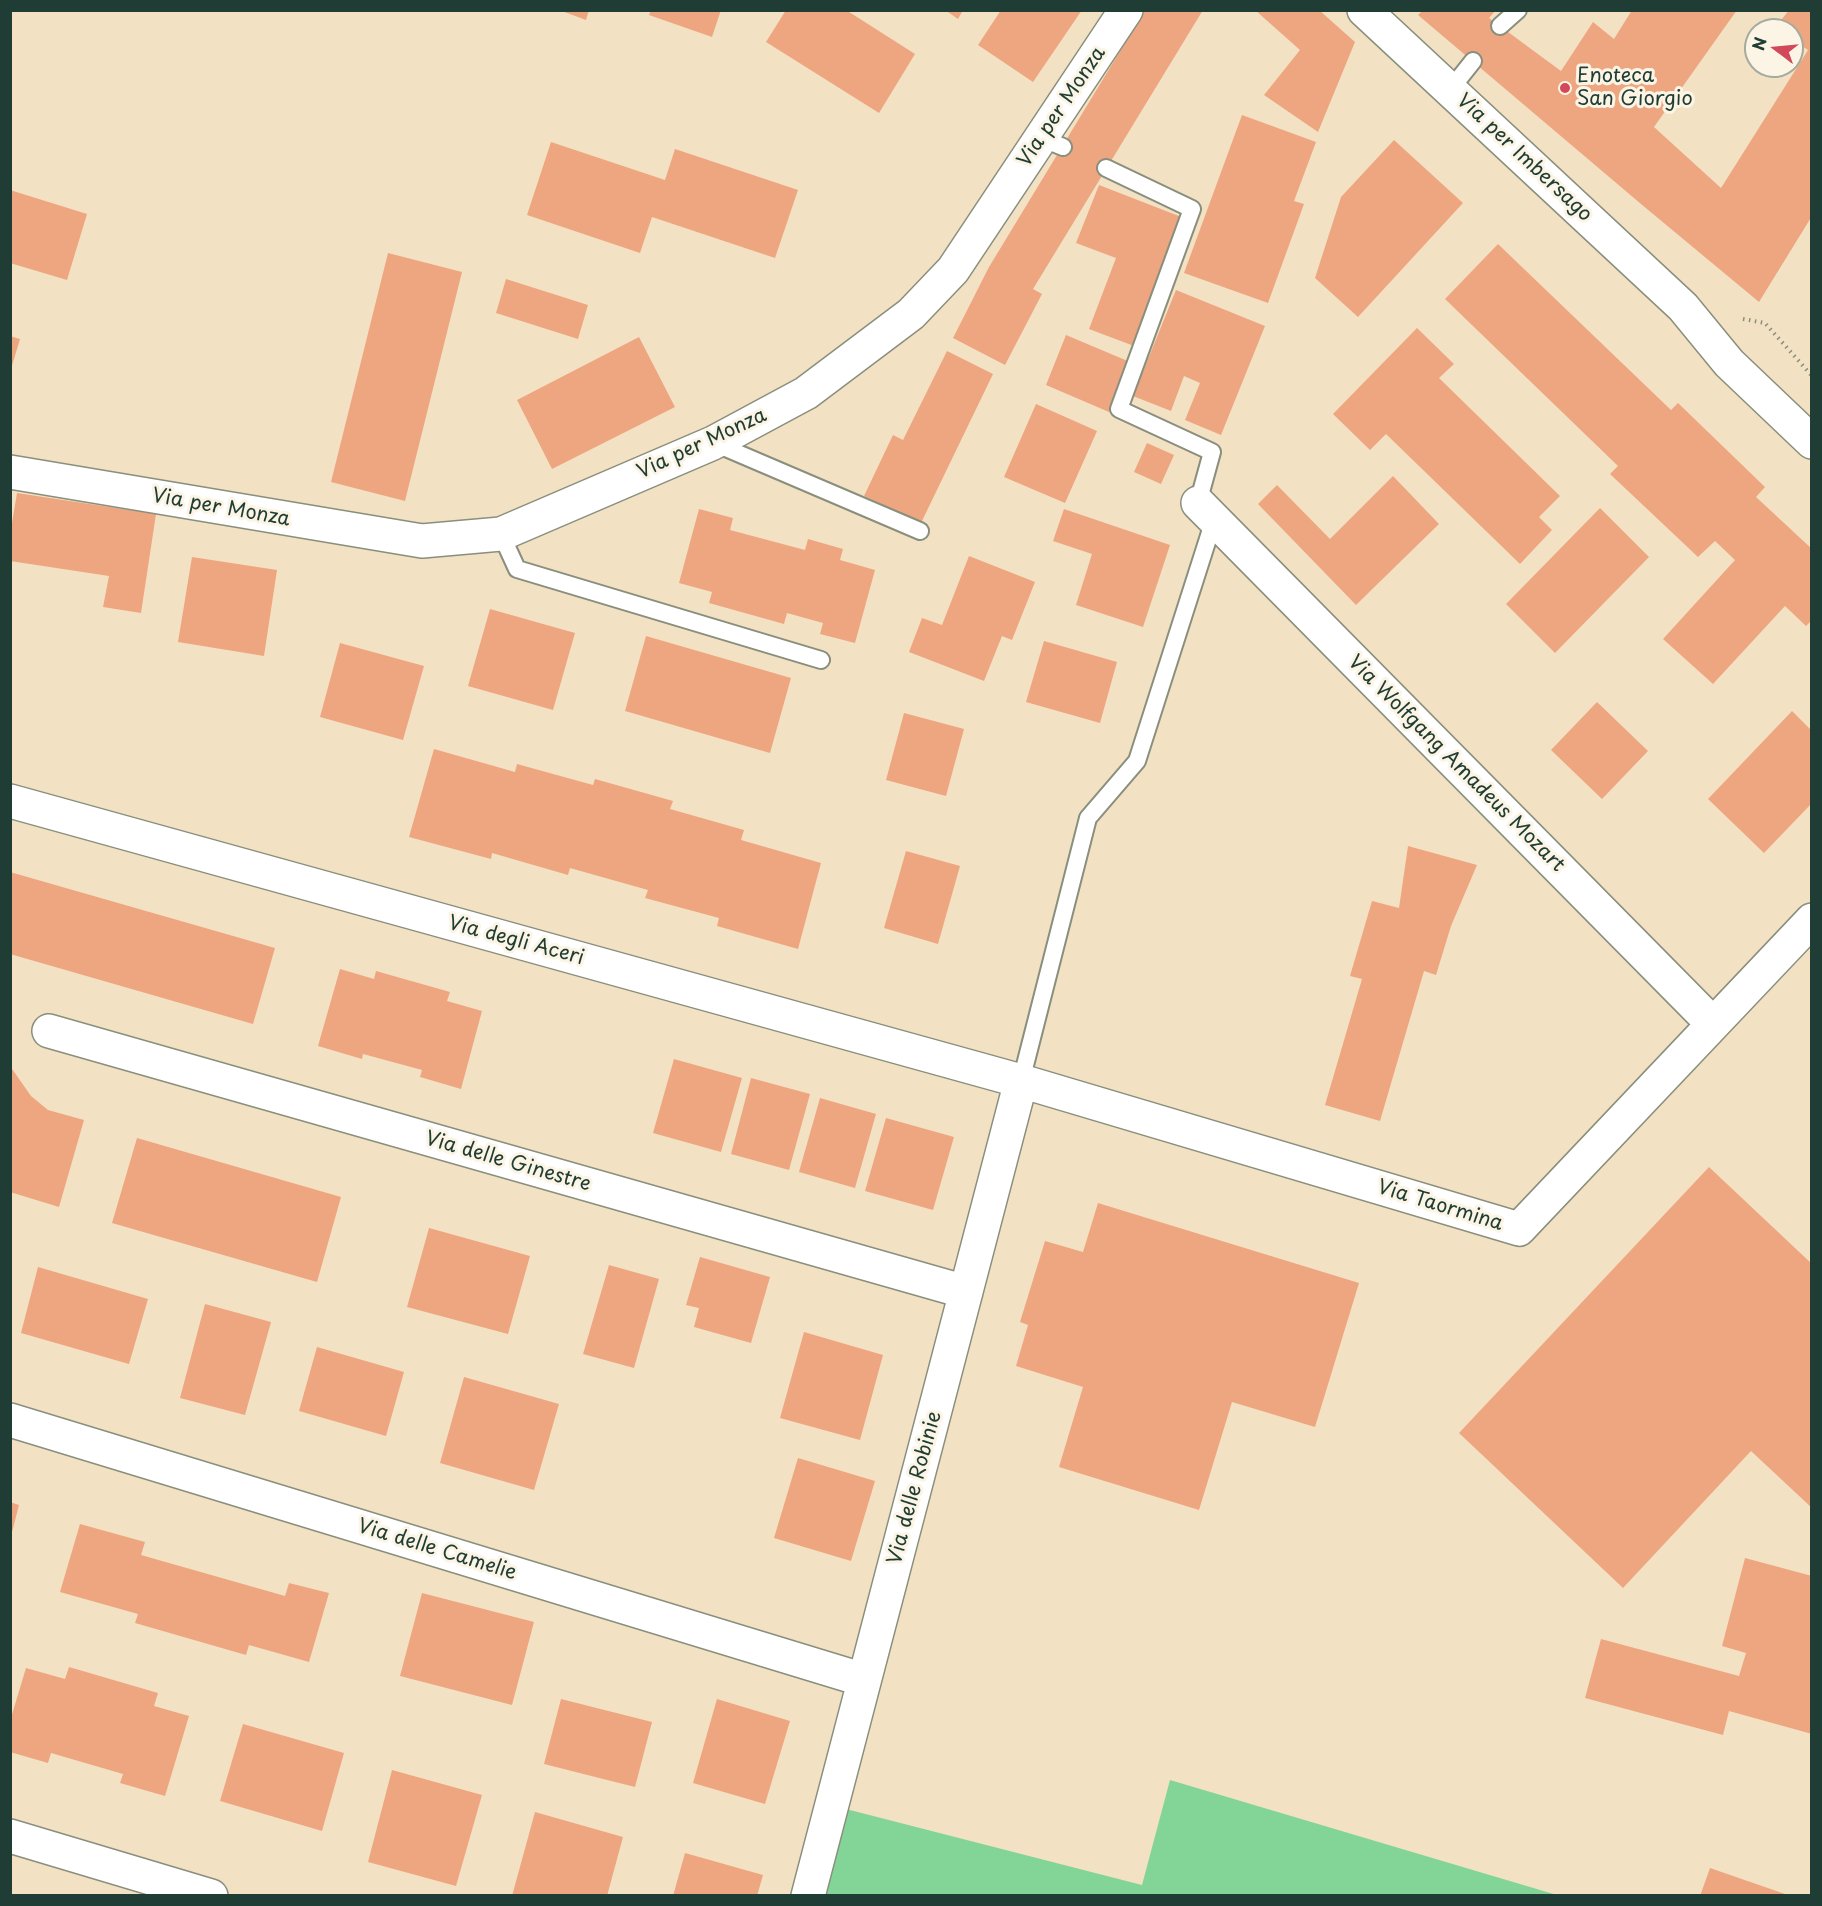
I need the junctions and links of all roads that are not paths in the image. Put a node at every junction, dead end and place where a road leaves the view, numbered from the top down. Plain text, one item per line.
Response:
1 (1126, 10) edge
2 (1364, 10) edge
3 (1518, 10) edge
4 (1500, 26) dead end
5 (1473, 61) dead end
6 (1450, 90) junction
7 (1106, 168) dead end
8 (1683, 306) junction
9 (1812, 412) edge
10 (1812, 442) edge
11 (713, 443) junction
12 (10, 472) edge
13 (1206, 512) junction
14 (920, 531) dead end
15 (501, 534) junction
16 (821, 660) dead end
17 (10, 801) edge
18 (1812, 920) edge
19 (1713, 1024) junction
20 (49, 1031) dead end
21 (1021, 1081) junction
22 (966, 1292) junction
23 (10, 1420) edge
24 (864, 1680) junction
25 (10, 1836) edge
26 (211, 1896) edge
27 (808, 1896) edge

1 - 11 street, Via per Monza
2 - 6 street, Via per Imbersago
3 - 4 lane
5 - 6 lane
6 - 8 street, Via per Imbersago
7 - 13 lane
8 - 9 street, Via per Imbersago
8 - 10 street, Via per Imbersago
11 - 14 lane
11 - 15 street, Via per Monza
12 - 15 street, Via per Monza
13 - 19 street, Via Wolfgang Amadeus Mozart
13 - 21 lane
15 - 16 lane
17 - 21 street, Via degli Aceri
18 - 19 street, Via Taormina
19 - 21 street, Via Taormina
20 - 22 street, Via delle Ginestre
21 - 22 street, Via delle Robinie
22 - 24 street, Via delle Robinie
23 - 24 street, Via delle Camelie
24 - 27 street, Via delle Robinie
25 - 26 street

